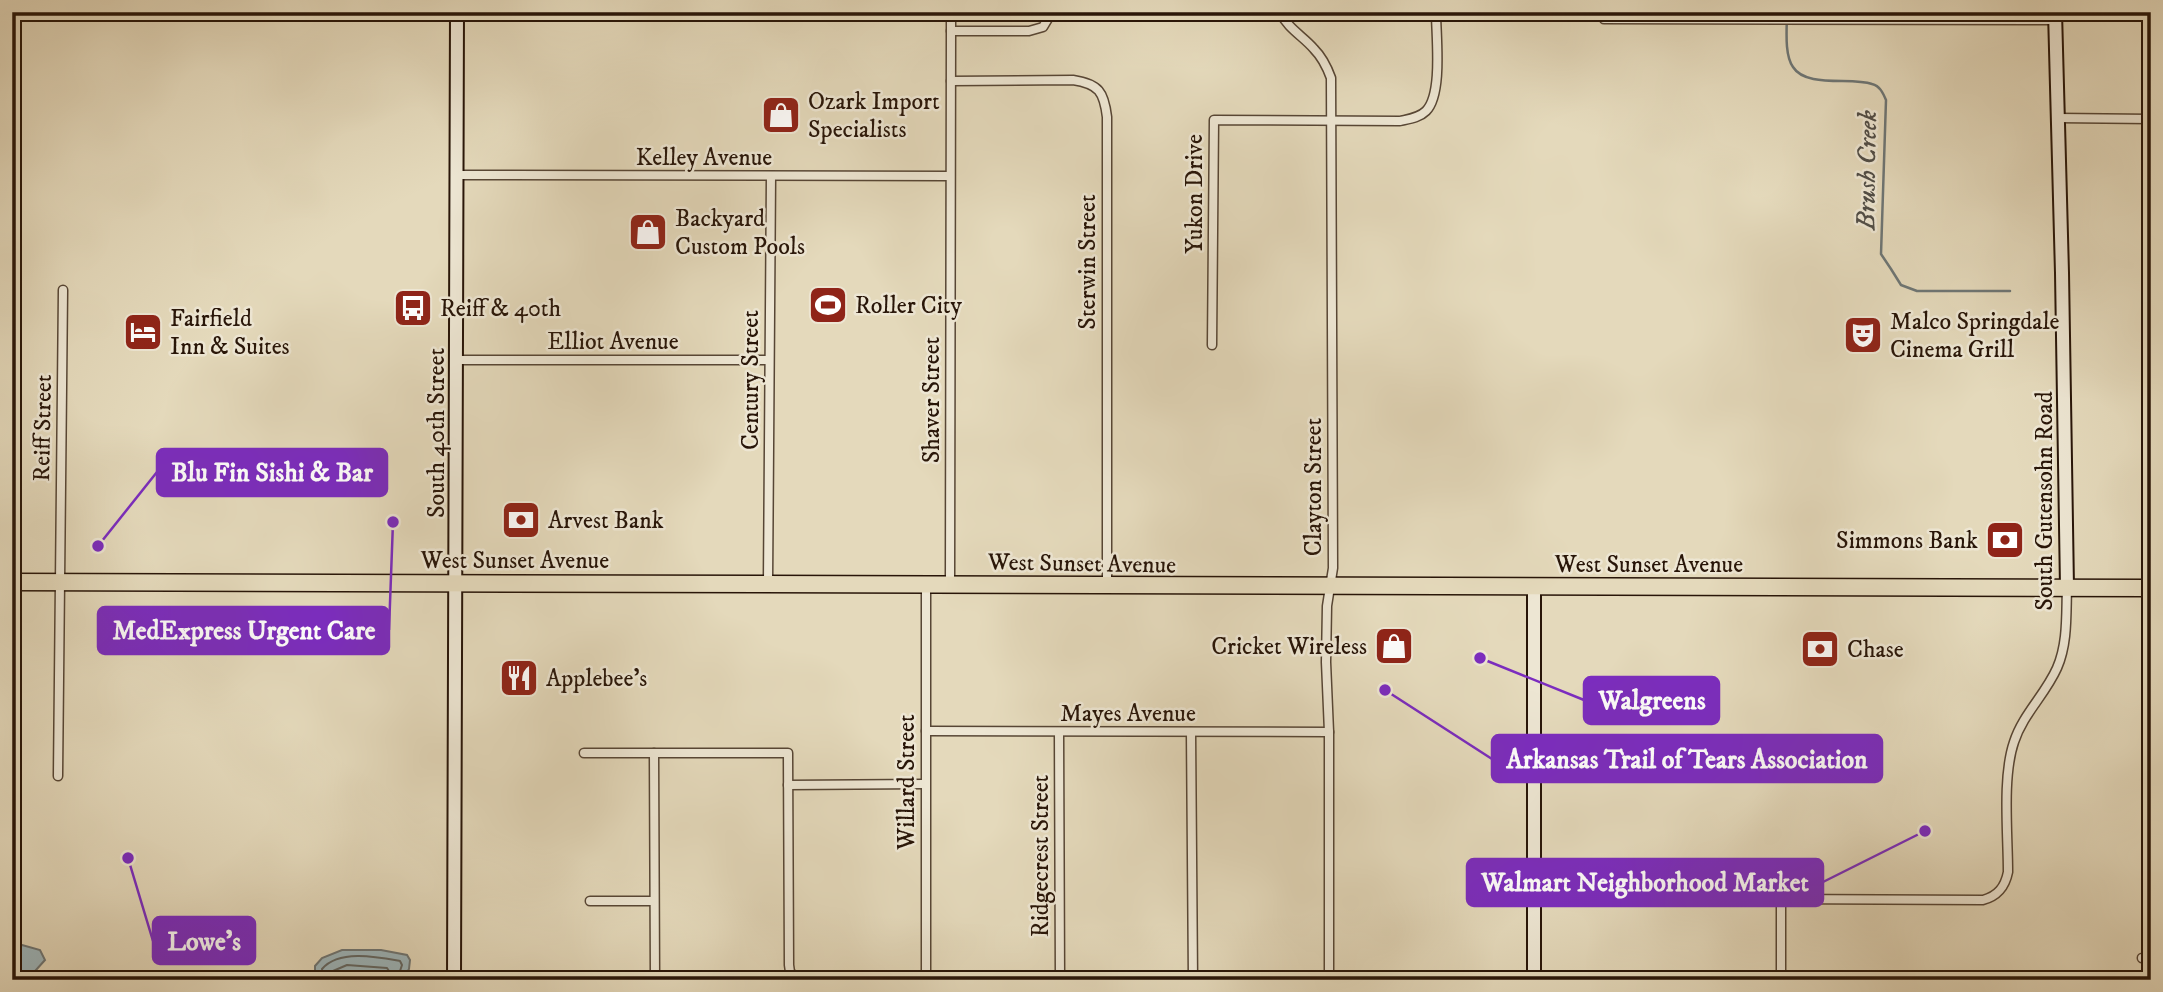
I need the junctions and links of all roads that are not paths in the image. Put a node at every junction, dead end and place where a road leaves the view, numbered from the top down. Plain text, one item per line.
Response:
1 (457, 12) edge
2 (951, 12) edge
3 (1052, 12) edge
4 (1280, 12) edge
5 (1436, 12) edge
6 (1856, 16) edge
7 (2055, 16) edge
8 (1604, 19) dead end
9 (951, 31) junction
10 (951, 81) junction
11 (2058, 118) junction
12 (2151, 118) edge
13 (1332, 120) junction
14 (457, 175) junction
15 (771, 176) junction
16 (950, 176) junction
17 (63, 290) dead end
18 (1212, 345) dead end
19 (457, 360) junction
20 (769, 360) junction
21 (12, 582) edge
22 (59, 582) junction
23 (457, 582) junction
24 (768, 583) junction
25 (926, 584) junction
26 (950, 584) junction
27 (1330, 585) junction
28 (1107, 586) junction
29 (1534, 586) junction
30 (2067, 588) junction
31 (2151, 588) edge
32 (926, 731) junction
33 (1059, 732) junction
34 (1191, 732) junction
35 (1329, 733) junction
36 (584, 753) dead end
37 (654, 753) junction
38 (58, 776) dead end
39 (788, 785) junction
40 (925, 785) junction
41 (1534, 898) junction
42 (1781, 899) junction
43 (590, 901) dead end
44 (654, 901) junction
45 (797, 979) edge
46 (454, 980) edge
47 (656, 980) edge
48 (926, 980) edge
49 (1060, 980) edge
50 (1193, 980) edge
51 (1329, 980) edge
52 (1534, 980) edge
53 (1781, 980) edge

1 - 14 street, South 40th Street
2 - 9 street, Shaver Street
3 - 9 street
4 - 13 street, Clayton Street
5 - 13 street
6 - 7 street
6 - 8 street
7 - 11 street, South Gutensohn Road
9 - 10 street, Shaver Street
10 - 16 street, Shaver Street
10 - 28 street, Sterwin Street
11 - 12 street
11 - 30 street, South Gutensohn Road
13 - 18 street, Yukon Drive
13 - 27 street, Clayton Street
14 - 15 street, Kelley Avenue
14 - 19 street, South 40th Street
15 - 16 street, Kelley Avenue
15 - 20 street, Century Street
16 - 26 street, Shaver Street
17 - 22 street, Reiff Street
19 - 20 street, Elliot Avenue
19 - 23 street, South 40th Street
20 - 24 street, Century Street
21 - 22 highway, West Sunset Avenue
22 - 23 highway, West Sunset Avenue
22 - 38 street, Reiff Street
23 - 24 highway, West Sunset Avenue
23 - 46 street, South 40th Street
24 - 25 highway, West Sunset Avenue
25 - 26 highway, West Sunset Avenue
25 - 32 street, Willard Street
26 - 28 highway, West Sunset Avenue
27 - 28 highway, West Sunset Avenue
27 - 29 highway, West Sunset Avenue
27 - 35 street, Clayton Street
29 - 30 highway, West Sunset Avenue
29 - 41 street
30 - 31 highway, West Sunset Avenue
30 - 42 street, South Gutensohn Road
32 - 33 street, Mayes Avenue
32 - 40 street, Willard Street
33 - 34 street, Mayes Avenue
33 - 49 street, Ridgecrest Street
34 - 35 street, Mayes Avenue
34 - 50 street
35 - 51 street, Clayton Street
36 - 37 street
37 - 39 street
37 - 44 street
39 - 40 street
39 - 45 street
40 - 48 street, Willard Street
41 - 42 street
41 - 52 street
42 - 53 street
43 - 44 street
44 - 47 street

